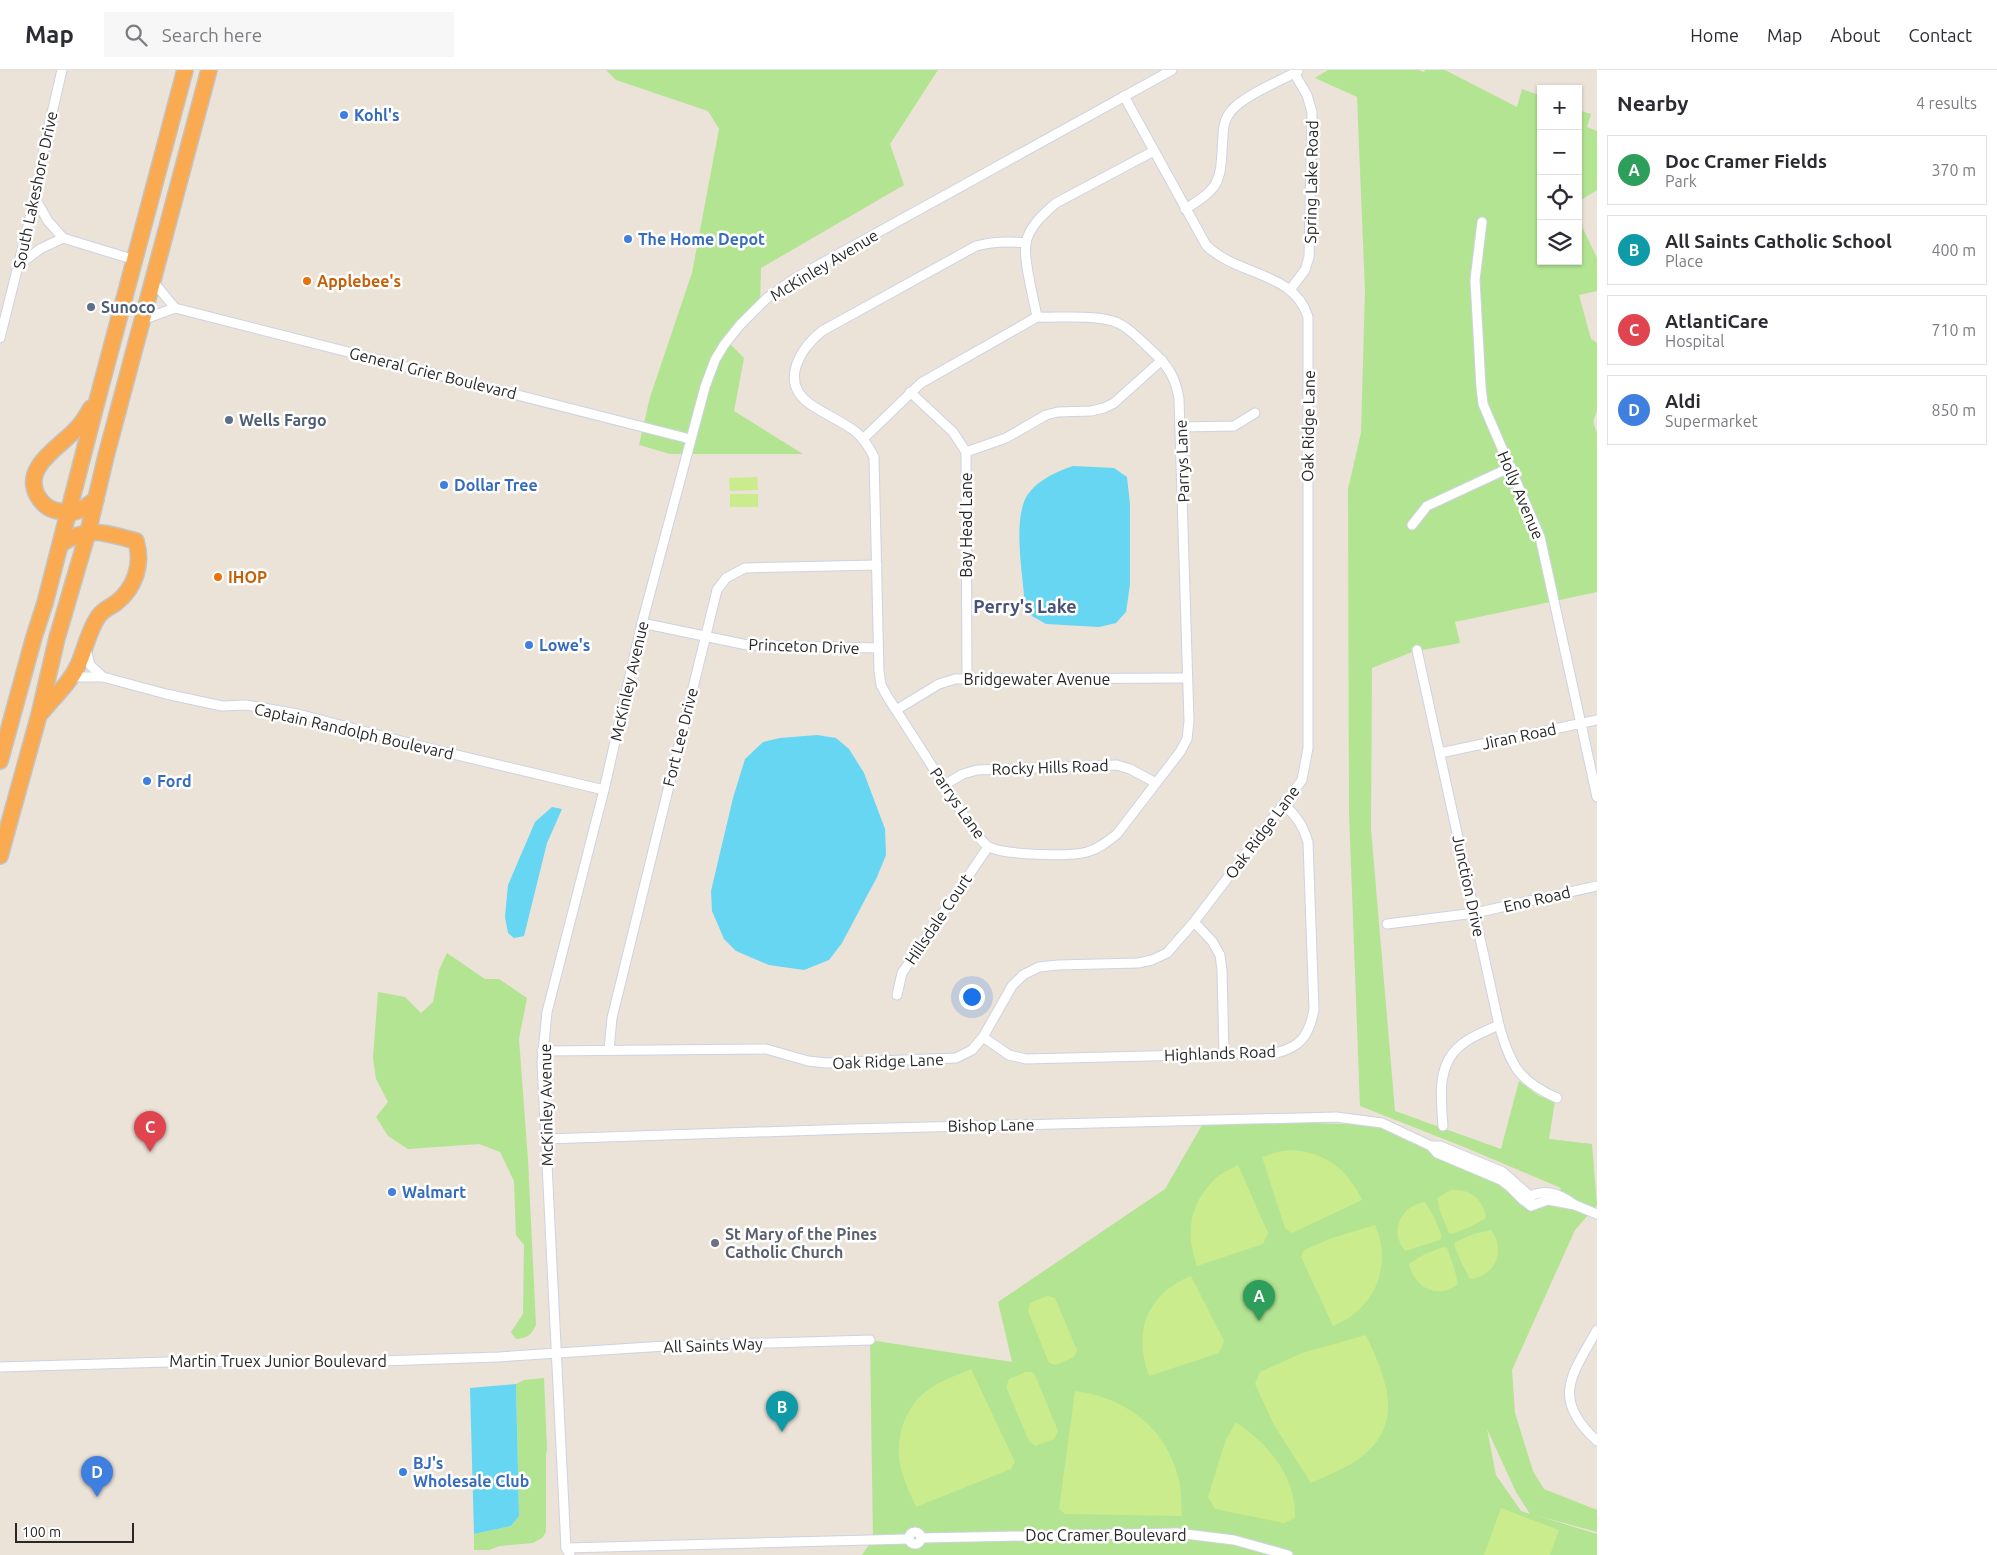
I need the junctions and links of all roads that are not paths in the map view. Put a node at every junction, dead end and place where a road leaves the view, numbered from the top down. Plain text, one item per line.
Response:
1 (62, 70) edge
2 (185, 70) edge
3 (209, 70) edge
4 (1172, 70) edge
5 (1297, 71) edge
6 (1124, 96) junction
7 (1154, 151) junction
8 (35, 198) junction
9 (1185, 210) junction
10 (1482, 222) dead end
11 (63, 238) junction
12 (1026, 243) junction
13 (135, 260) junction
14 (19, 265) junction
15 (152, 280) junction
16 (1290, 290) junction
17 (175, 308) junction
18 (1037, 317) junction
19 (142, 320) junction
20 (0, 338) edge
21 (1162, 360) junction
22 (910, 392) junction
23 (96, 401) junction
24 (1254, 413) dead end
25 (1181, 427) junction
26 (690, 439) junction
27 (863, 439) junction
28 (966, 452) junction
29 (1511, 467) junction
30 (96, 499) junction
31 (68, 514) junction
32 (1412, 525) dead end
33 (88, 532) junction
34 (61, 544) junction
35 (877, 565) junction
36 (642, 623) junction
37 (705, 636) junction
38 (85, 646) junction
39 (878, 648) junction
40 (1417, 650) dead end
41 (103, 677) junction
42 (1187, 678) junction
43 (967, 679) junction
44 (67, 682) junction
45 (896, 710) junction
46 (39, 715) junction
47 (1597, 720) edge
48 (1581, 723) junction
49 (1440, 753) junction
50 (0, 761) edge
51 (1156, 783) junction
52 (944, 785) junction
53 (604, 790) junction
54 (1597, 797) edge
55 (1283, 804) junction
56 (988, 847) junction
57 (0, 856) edge
58 (1597, 886) edge
59 (1475, 913) junction
60 (1194, 922) junction
61 (1387, 924) dead end
62 (897, 995) dead end
63 (1499, 1025) junction
64 (983, 1037) junction
65 (609, 1050) junction
66 (542, 1051) junction
67 (1224, 1054) junction
68 (1557, 1098) dead end
69 (1443, 1126) dead end
70 (545, 1139) junction
71 (1526, 1198) junction
72 (1575, 1205) junction
73 (1597, 1214) edge
74 (1597, 1330) edge
75 (870, 1340) dead end
76 (557, 1352) junction
77 (0, 1367) edge
78 (1597, 1441) edge
79 (566, 1553) edge
80 (1288, 1555) edge

1 - 8 street, South Lakeshore Drive
2 - 13 highway
3 - 15 highway
4 - 6 street, McKinley Avenue
5 - 9 street
5 - 16 street, Spring Lake Road
6 - 7 street, Oak Ridge Lane
6 - 26 street, McKinley Avenue
7 - 9 street, Oak Ridge Lane
7 - 12 street
8 - 11 street
8 - 14 street, South Lakeshore Drive
9 - 16 street, Oak Ridge Lane
10 - 29 street, Holly Avenue
11 - 13 street
11 - 14 street
12 - 18 street
12 - 27 street, Parrys Lane
13 - 23 highway
14 - 20 street, South Lakeshore Drive
15 - 17 street
15 - 19 highway
16 - 55 street, Oak Ridge Lane
17 - 19 street
17 - 26 street, General Grier Boulevard
18 - 21 street, Parrys Lane
18 - 22 street
19 - 30 highway
21 - 25 street, Parrys Lane
21 - 28 street
22 - 27 street
22 - 28 street, Bay Head Lane
23 - 31 highway
23 - 31 highway
24 - 25 street
25 - 42 street, Parrys Lane
26 - 36 street, McKinley Avenue
27 - 35 street, Parrys Lane
28 - 43 street, Bay Head Lane
29 - 32 street
29 - 48 street, Holly Avenue
30 - 31 highway
30 - 33 highway
31 - 34 highway
33 - 34 highway
33 - 38 highway
33 - 46 highway
34 - 50 highway
35 - 37 street, Fort Lee Drive
35 - 39 street, Parrys Lane
36 - 37 street, Princeton Drive
36 - 53 street, McKinley Avenue
37 - 39 street, Princeton Drive
37 - 65 street, Fort Lee Drive
38 - 41 street
38 - 44 highway
39 - 45 street, Parrys Lane
40 - 49 street, Junction Drive
41 - 44 street, Captain Randolph Boulevard
41 - 53 street, Captain Randolph Boulevard
42 - 43 street, Bridgewater Avenue
42 - 51 street, Parrys Lane
43 - 45 street, Bridgewater Avenue
44 - 46 highway
45 - 52 street, Parrys Lane
46 - 57 highway
47 - 48 street, Jiran Road
48 - 49 street, Jiran Road
48 - 54 street, Holly Avenue
49 - 59 street, Junction Drive
51 - 52 street, Rocky Hills Road
51 - 56 street, Parrys Lane
52 - 56 street, Parrys Lane
53 - 66 street, McKinley Avenue
55 - 60 street, Oak Ridge Lane
55 - 67 street, Highlands Road
56 - 62 street, Hillsdale Court
58 - 59 street, Eno Road
59 - 61 street, Eno Road
59 - 63 street, Junction Drive
60 - 64 street, Oak Ridge Lane
60 - 67 street
63 - 68 street, Junction Drive
63 - 69 street
64 - 65 street, Oak Ridge Lane
64 - 67 street, Highlands Road
65 - 66 street, Oak Ridge Lane
66 - 70 street, McKinley Avenue
70 - 71 street, Bishop Lane
70 - 76 street, McKinley Avenue
71 - 72 street
71 - 72 street
72 - 73 street
74 - 78 street
75 - 76 street, All Saints Way
76 - 77 street, Martin Truex Junior Boulevard
76 - 79 street, McKinley Avenue
79 - 80 street, Doc Cramer Boulevard

